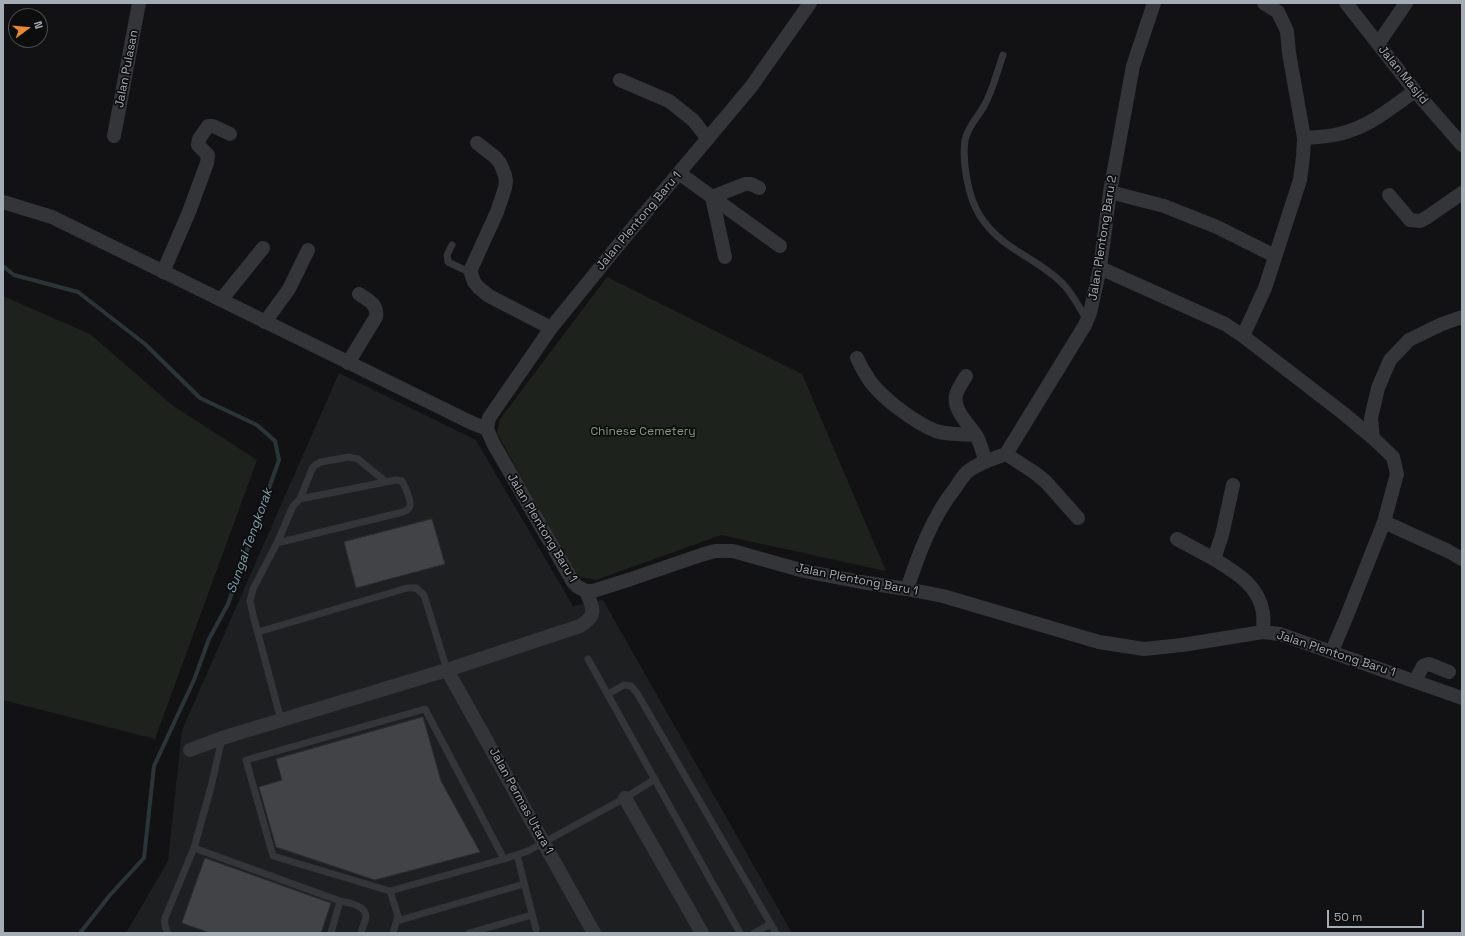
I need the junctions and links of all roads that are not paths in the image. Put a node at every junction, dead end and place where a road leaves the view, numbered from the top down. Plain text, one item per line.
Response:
1 (139, 3) edge
2 (810, 3) edge
3 (1154, 3) edge
4 (1264, 3) edge
5 (1346, 3) edge
6 (1406, 3) edge
7 (1378, 44) junction
8 (1003, 55) dead end
9 (620, 80) dead end
10 (1415, 91) junction
11 (230, 134) dead end
12 (114, 136) dead end
13 (1313, 137) junction
14 (708, 139) junction
15 (477, 144) dead end
16 (1462, 145) edge
17 (679, 173) junction
18 (759, 188) dead end
19 (1110, 192) junction
20 (1462, 193) edge
21 (1389, 195) dead end
22 (712, 197) junction
23 (3, 202) edge
24 (452, 245) dead end
25 (780, 246) dead end
26 (263, 248) dead end
27 (308, 250) dead end
28 (1275, 256) junction
29 (725, 257) dead end
30 (1100, 268) junction
31 (163, 272) junction
32 (470, 273) junction
33 (359, 294) dead end
34 (221, 300) junction
35 (1462, 317) edge
36 (1087, 320) junction
37 (265, 322) junction
38 (551, 328) junction
39 (1243, 336) junction
40 (857, 358) dead end
41 (348, 363) junction
42 (966, 376) dead end
43 (487, 429) junction
44 (976, 435) junction
45 (1373, 438) junction
46 (1006, 454) junction
47 (985, 461) junction
48 (386, 482) junction
49 (1233, 485) dead end
50 (300, 499) junction
51 (1078, 518) dead end
52 (1384, 522) junction
53 (1177, 540) dead end
54 (277, 543) junction
55 (1214, 559) junction
56 (1462, 559) edge
57 (907, 589) junction
58 (586, 591) junction
59 (258, 632) junction
60 (1263, 632) junction
61 (1332, 651) junction
62 (588, 659) dead end
63 (447, 670) junction
64 (1448, 672) dead end
65 (1415, 681) junction
66 (608, 694) junction
67 (1462, 698) edge
68 (281, 720) junction
69 (222, 738) junction
70 (190, 750) dead end
71 (655, 779) junction
72 (625, 798) junction
73 (544, 843) junction
74 (194, 848) junction
75 (517, 855) junction
76 (504, 859) junction
77 (524, 884) junction
78 (390, 891) junction
79 (340, 901) junction
80 (532, 915) junction
81 (397, 921) junction
82 (771, 924) junction
83 (536, 929) dead end
84 (490, 930) edge
85 (168, 933) edge
86 (331, 933) edge
87 (361, 933) edge
88 (393, 933) edge
89 (469, 933) edge
90 (594, 933) edge
91 (702, 933) edge
92 (740, 933) edge
93 (754, 933) edge
94 (776, 933) edge

1 - 12 street, Jalan Pulasan
2 - 14 street, Jalan Plentong Baru 1
3 - 19 street, Jalan Plentong Baru 2
4 - 13 street
5 - 7 street, Jalan Masjid
6 - 7 street
7 - 10 street, Jalan Masjid
8 - 36 lane
9 - 14 street
10 - 13 street
10 - 16 street, Jalan Masjid
11 - 31 street
13 - 28 street
14 - 17 street, Jalan Plentong Baru 1
15 - 32 street
17 - 22 street
17 - 38 street, Jalan Plentong Baru 1
18 - 22 street
19 - 28 street
19 - 30 street, Jalan Plentong Baru 2
20 - 21 street
22 - 25 street
22 - 29 street
23 - 31 street
24 - 32 lane
26 - 34 street
27 - 37 street
28 - 39 street
30 - 36 street, Jalan Plentong Baru 2
30 - 39 street
31 - 34 street
32 - 38 street
33 - 41 street
34 - 37 street
35 - 45 street
36 - 46 street, Jalan Plentong Baru 2
37 - 41 street
38 - 43 street, Jalan Plentong Baru 1
39 - 45 street
40 - 44 street
41 - 43 street
42 - 44 street
43 - 58 street, Jalan Plentong Baru 1
44 - 47 street
45 - 52 street
46 - 47 street
46 - 51 street
47 - 57 street
48 - 50 lane
48 - 50 lane
48 - 54 lane
49 - 55 street
50 - 54 lane
52 - 56 street
52 - 61 street
53 - 55 street
54 - 59 lane
55 - 60 street
57 - 58 street, Jalan Plentong Baru 1
57 - 60 street, Jalan Plentong Baru 1
58 - 63 street
59 - 63 lane
59 - 68 lane
60 - 61 street, Jalan Plentong Baru 1
61 - 65 street, Jalan Plentong Baru 1
62 - 66 lane
63 - 68 street
63 - 73 street, Jalan Permas Utara 1
64 - 65 street
65 - 67 street, Jalan Plentong Baru 1
66 - 71 lane
66 - 82 lane
68 - 69 street
69 - 70 street
69 - 74 lane
71 - 72 lane
71 - 92 lane
72 - 73 lane
72 - 91 street
73 - 75 lane
73 - 90 street, Jalan Permas Utara 1
74 - 79 lane
74 - 85 lane
75 - 76 lane
75 - 77 lane
76 - 78 lane
76 - 78 lane
77 - 80 lane
77 - 81 lane
78 - 81 lane
79 - 86 lane
79 - 87 lane
80 - 83 lane
80 - 84 lane
81 - 88 lane
82 - 93 lane
82 - 94 lane
84 - 89 lane

